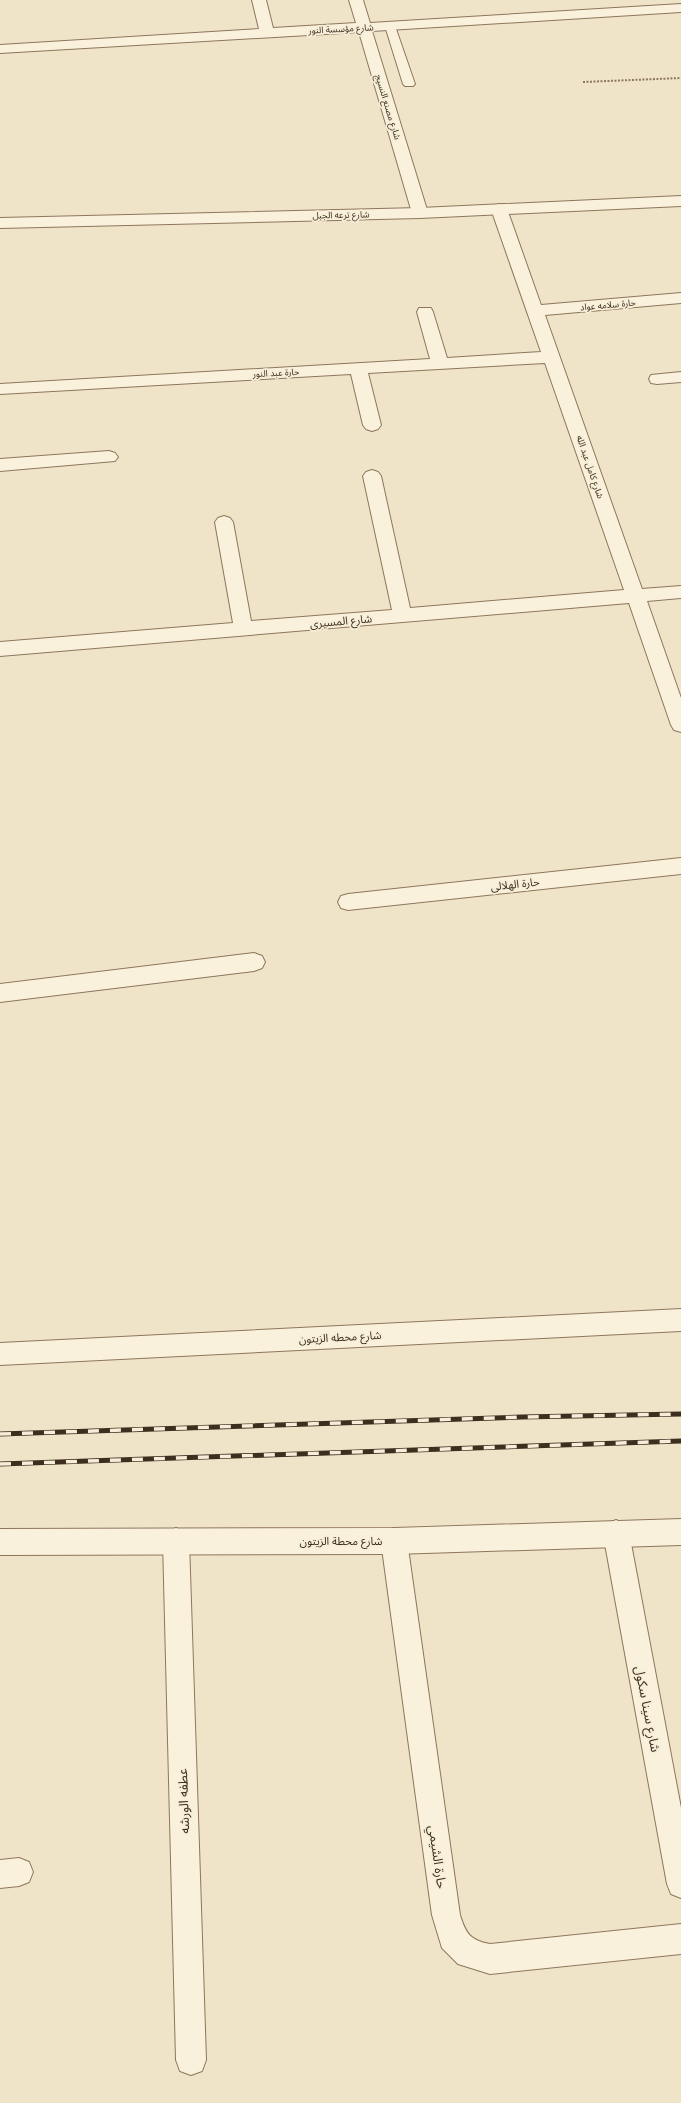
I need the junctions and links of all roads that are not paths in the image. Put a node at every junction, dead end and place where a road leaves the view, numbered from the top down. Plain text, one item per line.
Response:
1 (259, 0) edge
2 (356, 0) edge
3 (681, 8) edge
4 (390, 26) junction
5 (364, 27) junction
6 (267, 33) junction
7 (0, 49) edge
8 (409, 84) dead end
9 (681, 201) edge
10 (499, 209) junction
11 (420, 213) junction
12 (0, 223) edge
13 (681, 298) edge
14 (535, 311) junction
15 (425, 312) dead end
16 (551, 357) junction
17 (440, 363) junction
18 (358, 368) junction
19 (681, 377) edge
20 (657, 379) dead end
21 (0, 389) edge
22 (372, 425) dead end
23 (109, 457) dead end
24 (0, 465) edge
25 (372, 476) dead end
26 (224, 522) dead end
27 (681, 592) edge
28 (636, 596) junction
29 (403, 616) junction
30 (243, 629) junction
31 (0, 649) edge
32 (681, 725) edge
33 (681, 866) edge
34 (348, 902) dead end
35 (254, 962) dead end
36 (0, 993) edge
37 (681, 1320) edge
38 (0, 1354) edge
39 (681, 1532) edge
40 (616, 1533) junction
41 (176, 1541) junction
42 (394, 1541) junction
43 (0, 1542) edge
44 (681, 1884) edge
45 (681, 1939) edge
46 (190, 2060) dead end

1 - 6 street
2 - 5 street, شارع مصنع النسيج
3 - 4 street, شارع مؤسسة النور
4 - 5 street, شارع مؤسسة النور
4 - 8 lane
5 - 6 street, شارع مؤسسة النور
5 - 11 street, شارع مصنع النسيج
6 - 7 street, شارع مؤسسة النور
9 - 10 street, شارع ترعه الجبل
10 - 11 street, شارع ترعه الجبل
10 - 14 street, شارع كامل عبد الله
11 - 12 street, شارع ترعه الجبل
13 - 14 street, حارة سلامه عواد
14 - 16 street, شارع كامل عبد الله
15 - 17 street
16 - 17 street, حارة عبد النور
16 - 28 street, شارع كامل عبد الله
17 - 18 street, حارة عبد النور
18 - 21 street, حارة عبد النور
18 - 22 street
19 - 20 street
23 - 24 street
25 - 29 street
26 - 30 street
27 - 28 street, شارع المسيرى
28 - 29 street, شارع المسيرى
28 - 32 street, شارع كامل عبد الله
29 - 30 street, شارع المسيرى
30 - 31 street, شارع المسيرى
33 - 34 street, حارة الهلالى
35 - 36 street
37 - 38 street, شارع محطه الزيتون
39 - 40 street, شارع محطة الزيتون
40 - 42 street, شارع محطة الزيتون
40 - 44 street, شارع سينا سكول
41 - 42 street, شارع محطة الزيتون
41 - 43 street, شارع محطة الزيتون
41 - 46 street, عطفه الورشه
42 - 45 street, حارة الشيمي

